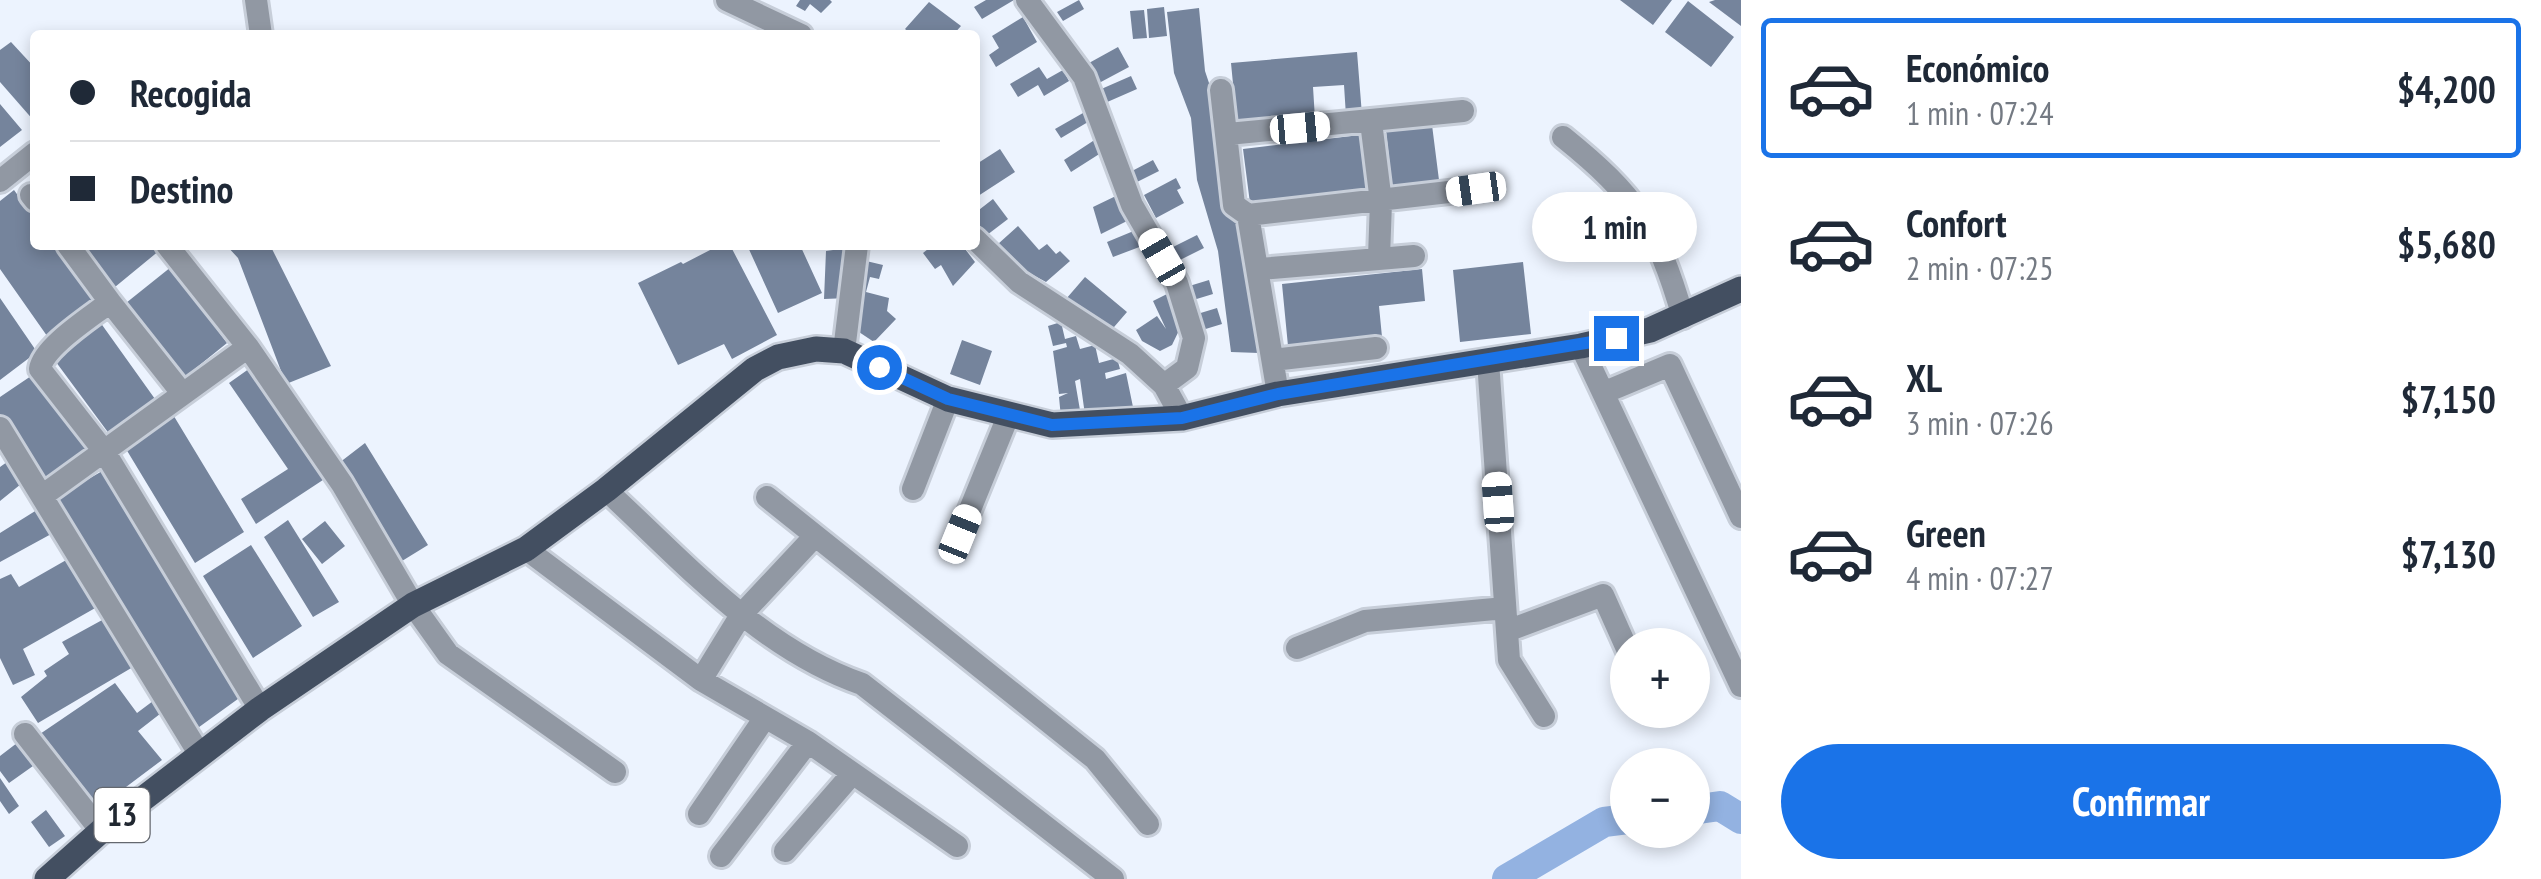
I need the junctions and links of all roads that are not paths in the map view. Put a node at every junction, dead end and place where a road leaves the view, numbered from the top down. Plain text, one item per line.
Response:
1 (256, 0) edge
2 (727, 0) edge
3 (1027, 0) edge
4 (260, 30) edge
5 (790, 30) edge
6 (1221, 90) dead end
7 (1463, 111) dead end
8 (1372, 122) junction
9 (1228, 134) junction
10 (1563, 138) dead end
11 (30, 158) edge
12 (0, 181) edge
13 (1476, 189) dead end
14 (1380, 202) junction
15 (1248, 215) junction
16 (980, 244) edge
17 (72, 250) edge
18 (171, 250) edge
19 (856, 250) edge
20 (1414, 256) dead end
21 (1380, 257) junction
22 (1260, 270) junction
23 (1741, 289) edge
24 (110, 302) junction
25 (1682, 316) junction
26 (1582, 346) junction
27 (248, 348) junction
28 (1376, 348) dead end
29 (844, 351) junction
30 (1274, 360) junction
31 (1488, 361) junction
32 (1164, 384) junction
33 (182, 392) junction
34 (1604, 393) junction
35 (1278, 394) junction
36 (948, 399) junction
37 (1009, 414) junction
38 (1182, 418) junction
39 (0, 428) edge
40 (104, 451) junction
41 (913, 489) dead end
42 (606, 490) junction
43 (42, 496) junction
44 (766, 498) dead end
45 (1741, 517) edge
46 (960, 534) dead end
47 (814, 537) junction
48 (526, 549) junction
49 (413, 605) junction
50 (741, 615) junction
51 (1506, 620) junction
52 (1617, 628) edge
53 (1297, 648) dead end
54 (701, 680) junction
55 (1741, 686) edge
56 (260, 709) junction
57 (1544, 716) dead end
58 (764, 719) junction
59 (25, 734) dead end
60 (808, 742) junction
61 (200, 755) junction
62 (614, 772) dead end
63 (852, 774) junction
64 (699, 814) dead end
65 (1148, 824) dead end
66 (101, 832) junction
67 (957, 846) dead end
68 (785, 851) dead end
69 (721, 856) dead end
70 (47, 879) edge
71 (1113, 879) edge

1 - 4 street
2 - 5 street
3 - 32 street
6 - 9 street
7 - 8 street
8 - 9 street
8 - 14 street
9 - 15 street
10 - 25 street
11 - 12 street
13 - 14 street
14 - 15 street
14 - 21 street
15 - 22 street
16 - 32 street
17 - 24 street
18 - 27 street
19 - 29 street
20 - 21 street
21 - 22 street
22 - 30 street
23 - 25 main road, 13
24 - 33 street
24 - 40 street
25 - 26 main road, 13
26 - 31 main road, 13
26 - 34 street
27 - 33 street
27 - 49 street
28 - 30 street
29 - 36 main road, 13
29 - 42 main road, 13
30 - 35 street
31 - 35 main road, 13
31 - 51 street
32 - 38 street
33 - 40 street
34 - 45 street
34 - 55 street
35 - 38 main road, 13
36 - 37 main road, 13
36 - 41 street
37 - 38 main road, 13
37 - 46 street
39 - 43 street
40 - 43 street
40 - 56 street
42 - 48 main road, 13
42 - 50 street
43 - 61 street
44 - 47 street
47 - 50 street
47 - 65 street
48 - 49 main road, 13
48 - 54 street
49 - 56 main road, 13
49 - 62 street
50 - 54 street
50 - 71 street
51 - 52 street
51 - 53 street
51 - 57 street
54 - 58 street
56 - 61 main road, 13
58 - 60 street
58 - 64 street
59 - 66 street
60 - 63 street
60 - 69 street
61 - 66 main road, 13
63 - 67 street
63 - 68 street
66 - 70 main road, 13

